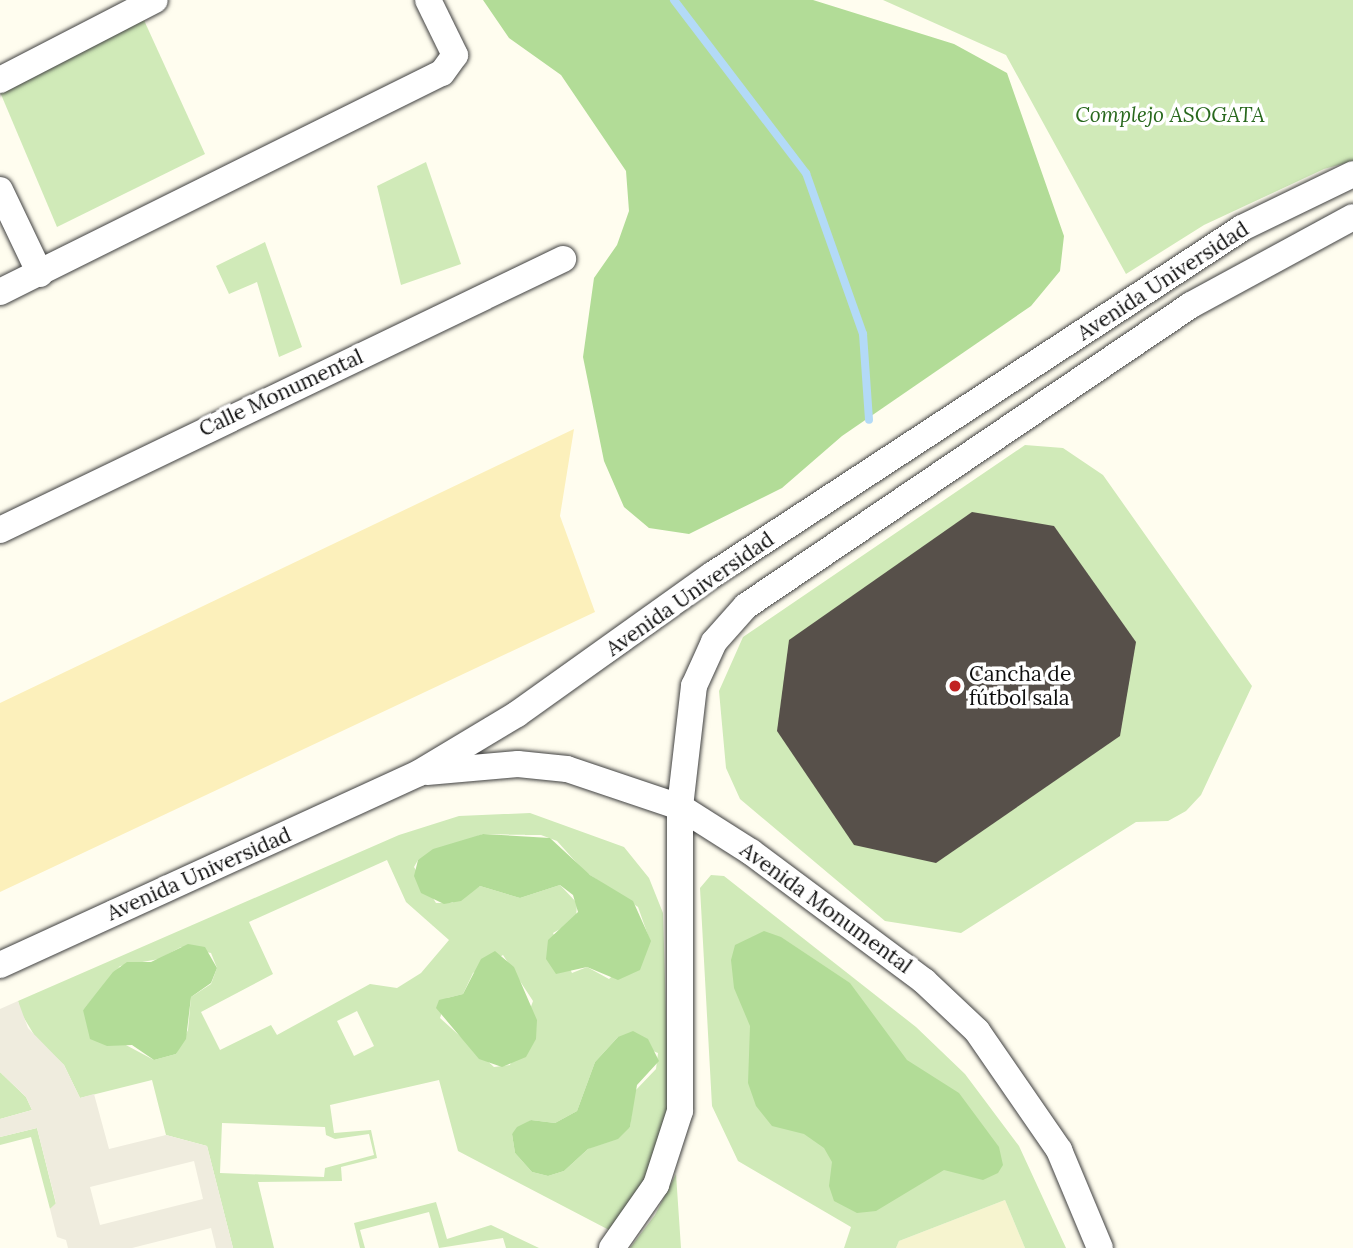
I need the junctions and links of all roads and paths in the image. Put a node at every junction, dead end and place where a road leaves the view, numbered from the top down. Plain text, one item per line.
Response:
1 (155, 0) edge
2 (428, 0) edge
3 (0, 80) edge
4 (1353, 174) edge
5 (0, 190) edge
6 (1353, 217) edge
7 (563, 258) dead end
8 (40, 274) junction
9 (0, 292) edge
10 (0, 530) edge
11 (419, 773) junction
12 (680, 807) junction
13 (0, 965) edge
14 (611, 1248) edge
15 (1100, 1248) edge

1 - 3 street
2 - 8 street
4 - 11 street, Avenida Universidad
5 - 8 street
6 - 12 street, Avenida Universidad
7 - 10 street, Calle Monumental
8 - 9 street
11 - 12 street, Avenida Monumental
11 - 13 street, Avenida Universidad
12 - 14 street, Avenida Universidad
12 - 15 street, Avenida Monumental

